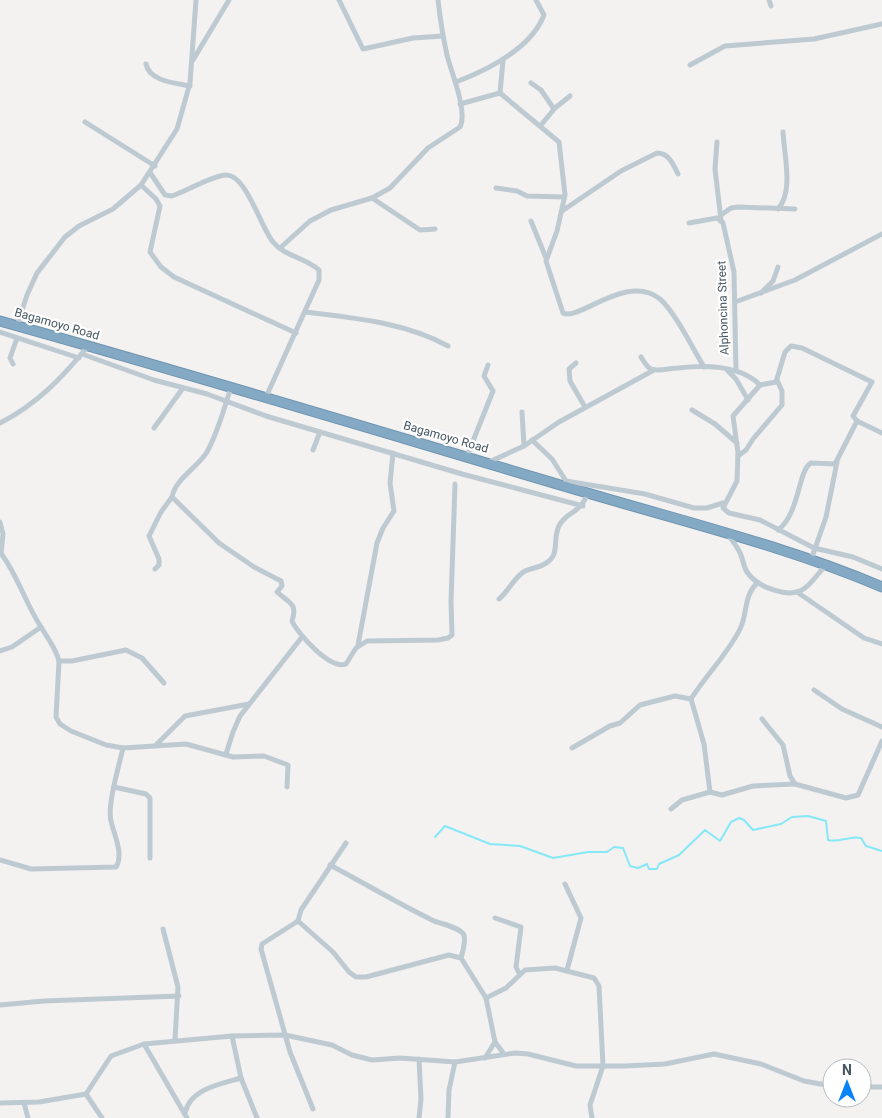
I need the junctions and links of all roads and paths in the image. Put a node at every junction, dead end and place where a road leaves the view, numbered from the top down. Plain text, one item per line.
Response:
1 (229, 0) edge
2 (339, 0) edge
3 (438, 0) edge
4 (536, 0) edge
5 (195, 1) edge
6 (882, 24) edge
7 (443, 36) junction
8 (503, 60) junction
9 (193, 61) junction
10 (146, 64) dead end
11 (690, 65) dead end
12 (456, 82) junction
13 (531, 83) dead end
14 (190, 86) junction
15 (500, 93) junction
16 (570, 96) dead end
17 (460, 104) junction
18 (554, 110) junction
19 (85, 122) dead end
20 (541, 125) junction
21 (783, 132) dead end
22 (717, 142) dead end
23 (155, 166) junction
24 (151, 174) junction
25 (678, 174) dead end
26 (141, 185) junction
27 (496, 188) dead end
28 (564, 197) junction
29 (372, 198) junction
30 (778, 209) junction
31 (796, 209) dead end
32 (562, 211) junction
33 (721, 217) junction
34 (531, 221) dead end
35 (689, 223) dead end
36 (435, 229) dead end
37 (882, 234) edge
38 (280, 248) junction
39 (546, 258) junction
40 (778, 267) dead end
41 (761, 293) junction
42 (735, 302) junction
43 (305, 312) junction
44 (0, 321) edge
45 (17, 326) junction
46 (0, 332) edge
47 (296, 333) junction
48 (17, 338) junction
49 (88, 346) junction
50 (448, 346) dead end
51 (80, 356) junction
52 (641, 357) dead end
53 (576, 363) dead end
54 (13, 364) dead end
55 (488, 365) dead end
56 (704, 367) junction
57 (727, 369) junction
58 (654, 370) junction
59 (736, 371) junction
60 (777, 380) junction
61 (760, 385) junction
62 (231, 387) junction
63 (183, 388) junction
64 (266, 397) junction
65 (748, 400) junction
66 (226, 401) junction
67 (585, 407) junction
68 (692, 410) dead end
69 (522, 412) dead end
70 (857, 421) junction
71 (0, 423) edge
72 (154, 428) dead end
73 (320, 432) junction
74 (882, 432) edge
75 (532, 440) junction
76 (737, 443) junction
77 (524, 446) junction
78 (313, 450) dead end
79 (393, 453) junction
80 (467, 456) junction
81 (738, 456) junction
82 (489, 462) junction
83 (837, 462) junction
84 (457, 472) junction
85 (455, 484) junction
86 (588, 493) junction
87 (172, 497) junction
88 (723, 503) junction
89 (583, 506) junction
90 (0, 522) edge
91 (778, 530) junction
92 (726, 532) junction
93 (814, 548) junction
94 (1, 553) edge
95 (811, 560) junction
96 (826, 565) junction
97 (155, 569) dead end
98 (882, 569) edge
99 (448, 574) dead end
100 (758, 583) junction
101 (882, 587) edge
102 (797, 592) junction
103 (499, 599) dead end
104 (41, 627) junction
105 (302, 637) junction
106 (882, 644) edge
107 (358, 645) junction
108 (0, 651) edge
109 (60, 661) junction
110 (164, 683) dead end
111 (814, 690) dead end
112 (690, 699) junction
113 (249, 704) junction
114 (762, 719) dead end
115 (882, 727) edge
116 (882, 741) edge
117 (156, 746) junction
118 (123, 748) junction
119 (572, 748) dead end
120 (226, 754) junction
121 (795, 784) junction
122 (114, 788) junction
123 (287, 788) dead end
124 (710, 792) junction
125 (671, 809) dead end
126 (346, 843) dead end
127 (150, 858) dead end
128 (0, 860) edge
129 (330, 865) junction
130 (565, 884) dead end
131 (495, 918) dead end
132 (298, 921) junction
133 (163, 929) dead end
134 (461, 958) junction
135 (567, 970) junction
136 (519, 973) junction
137 (178, 996) junction
138 (486, 998) junction
139 (0, 1005) edge
140 (285, 1035) junction
141 (232, 1036) junction
142 (176, 1040) junction
143 (495, 1042) junction
144 (144, 1044) junction
145 (504, 1054) junction
146 (485, 1058) junction
147 (420, 1059) junction
148 (456, 1062) junction
149 (603, 1066) junction
150 (241, 1078) junction
151 (822, 1084) edge
152 (86, 1094) junction
153 (0, 1103) edge
154 (24, 1104) junction
155 (313, 1109) dead end
156 (186, 1116) edge
157 (28, 1118) edge
158 (102, 1118) edge
159 (257, 1118) edge
160 (419, 1118) edge
161 (448, 1118) edge
162 (592, 1118) edge

1 - 9 street
2 - 7 street
3 - 7 street
4 - 8 street
5 - 9 street
6 - 11 street
7 - 12 street
8 - 12 street
8 - 15 street
9 - 14 street
10 - 14 street
12 - 17 street
13 - 18 street
14 - 23 street
15 - 17 street
15 - 20 street
16 - 18 street
17 - 29 street
18 - 20 street
19 - 23 street
20 - 28 street
21 - 30 street
22 - 33 street, Alphoncina Street
23 - 24 street
24 - 26 street
24 - 38 street
25 - 32 street
26 - 45 street
26 - 47 street
27 - 28 street
28 - 32 street
29 - 36 street
29 - 38 street
30 - 31 street
30 - 33 street
32 - 39 street
33 - 35 street
33 - 42 street, Alphoncina Street
34 - 39 street
37 - 41 street
38 - 43 street
39 - 56 street
40 - 41 street
41 - 42 street
42 - 59 street, Alphoncina Street
43 - 47 street
43 - 50 street
44 - 45 highway, Bagamoyo Road
45 - 49 highway, Bagamoyo Road
46 - 48 street
47 - 64 street
48 - 51 street
48 - 54 street
49 - 51 street
49 - 62 highway, Bagamoyo Road
51 - 63 street
51 - 71 street
52 - 58 street
53 - 67 street
55 - 80 street
56 - 57 street
56 - 58 street
57 - 59 street
57 - 65 street
58 - 67 street
59 - 61 street
60 - 61 street
60 - 70 street
60 - 81 street
61 - 65 street
62 - 64 highway, Bagamoyo Road
62 - 66 street
63 - 66 street
63 - 72 street
64 - 80 highway, Bagamoyo Road
65 - 76 street
66 - 73 street
66 - 87 street
67 - 75 street
68 - 76 street
69 - 77 street
70 - 74 street
70 - 83 street
73 - 78 street
73 - 79 street
75 - 77 street
75 - 88 street
76 - 81 street
77 - 82 street
79 - 84 street
79 - 107 street
80 - 82 highway, Bagamoyo Road
81 - 88 street
82 - 86 highway, Bagamoyo Road
83 - 91 street
83 - 93 street
84 - 85 street
84 - 89 street
85 - 99 street
85 - 107 street
86 - 89 street
86 - 92 highway, Bagamoyo Road
87 - 97 street
87 - 105 street
88 - 91 street
89 - 103 street
90 - 94 street
91 - 93 street
92 - 95 highway, Bagamoyo Road
92 - 100 street
93 - 95 street
93 - 98 street
94 - 104 street
95 - 96 highway, Bagamoyo Road
96 - 101 highway, Bagamoyo Road
96 - 102 street
100 - 102 street
100 - 112 street
102 - 106 street
104 - 108 street
104 - 109 street
105 - 107 street
105 - 113 street
109 - 110 street
109 - 118 street
111 - 115 street
112 - 119 street
112 - 124 street
113 - 117 street
113 - 120 street
114 - 121 street
116 - 121 street
117 - 118 street
117 - 120 street
118 - 122 street
120 - 123 street
121 - 124 street
122 - 127 street
122 - 128 street
124 - 125 street
126 - 129 street
129 - 132 street
129 - 134 street
130 - 135 street
131 - 136 street
132 - 134 street
132 - 140 street
133 - 137 street
134 - 138 street
135 - 136 street
135 - 149 street
136 - 138 street
137 - 139 street
137 - 142 street
138 - 143 street
140 - 141 street
140 - 147 street
140 - 155 street
141 - 142 street
141 - 150 street
142 - 144 street
143 - 145 street
143 - 146 street
144 - 152 street
144 - 156 street
145 - 146 street
145 - 149 street
146 - 148 street
147 - 148 street
147 - 160 street
148 - 161 street
149 - 151 street
149 - 162 street
150 - 156 street
150 - 159 street
152 - 154 street
152 - 158 street
153 - 154 street
154 - 157 street

